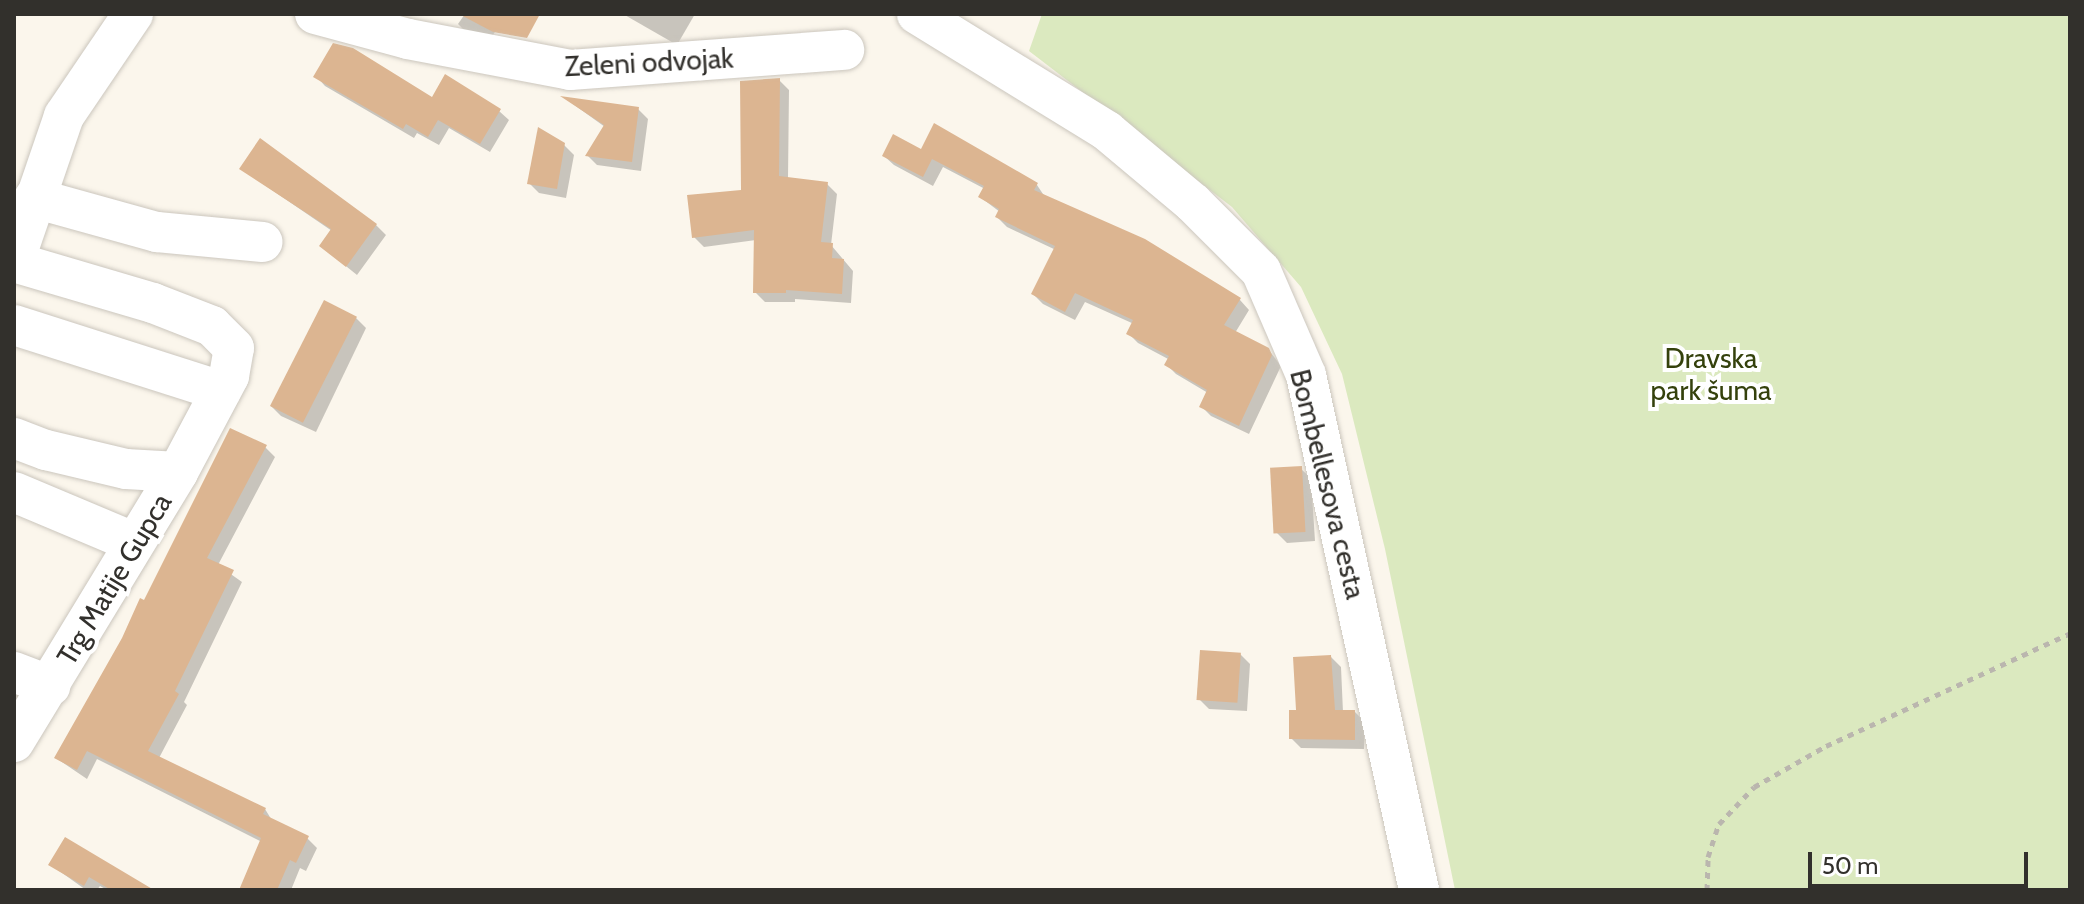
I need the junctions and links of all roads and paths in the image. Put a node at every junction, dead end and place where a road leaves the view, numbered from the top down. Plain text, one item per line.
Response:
1 (133, 14) edge
2 (315, 14) edge
3 (917, 14) edge
4 (844, 50) dead end
5 (34, 198) junction
6 (263, 242) dead end
7 (14, 262) edge
8 (14, 325) edge
9 (221, 391) junction
10 (14, 438) edge
11 (178, 472) junction
12 (14, 492) edge
13 (133, 542) junction
14 (2070, 633) edge
15 (14, 672) edge
16 (50, 686) junction
17 (14, 742) edge
18 (1419, 890) edge
19 (1707, 890) edge

1 - 5 street, Trg Matije Gupca
2 - 4 street, Zeleni odvojak
3 - 18 street, Bombellesova cesta
5 - 6 street
5 - 7 street, Trg Matije Gupca
7 - 9 street, Trg Matije Gupca
8 - 9 street
9 - 11 street, Trg Matije Gupca
10 - 11 street, Trg Matije Gupca
11 - 13 street, Trg Matije Gupca
12 - 13 street
13 - 16 street, Trg Matije Gupca
14 - 19 path
15 - 16 street, Trg Matije Gupca
16 - 17 street, Trg Matije Gupca

